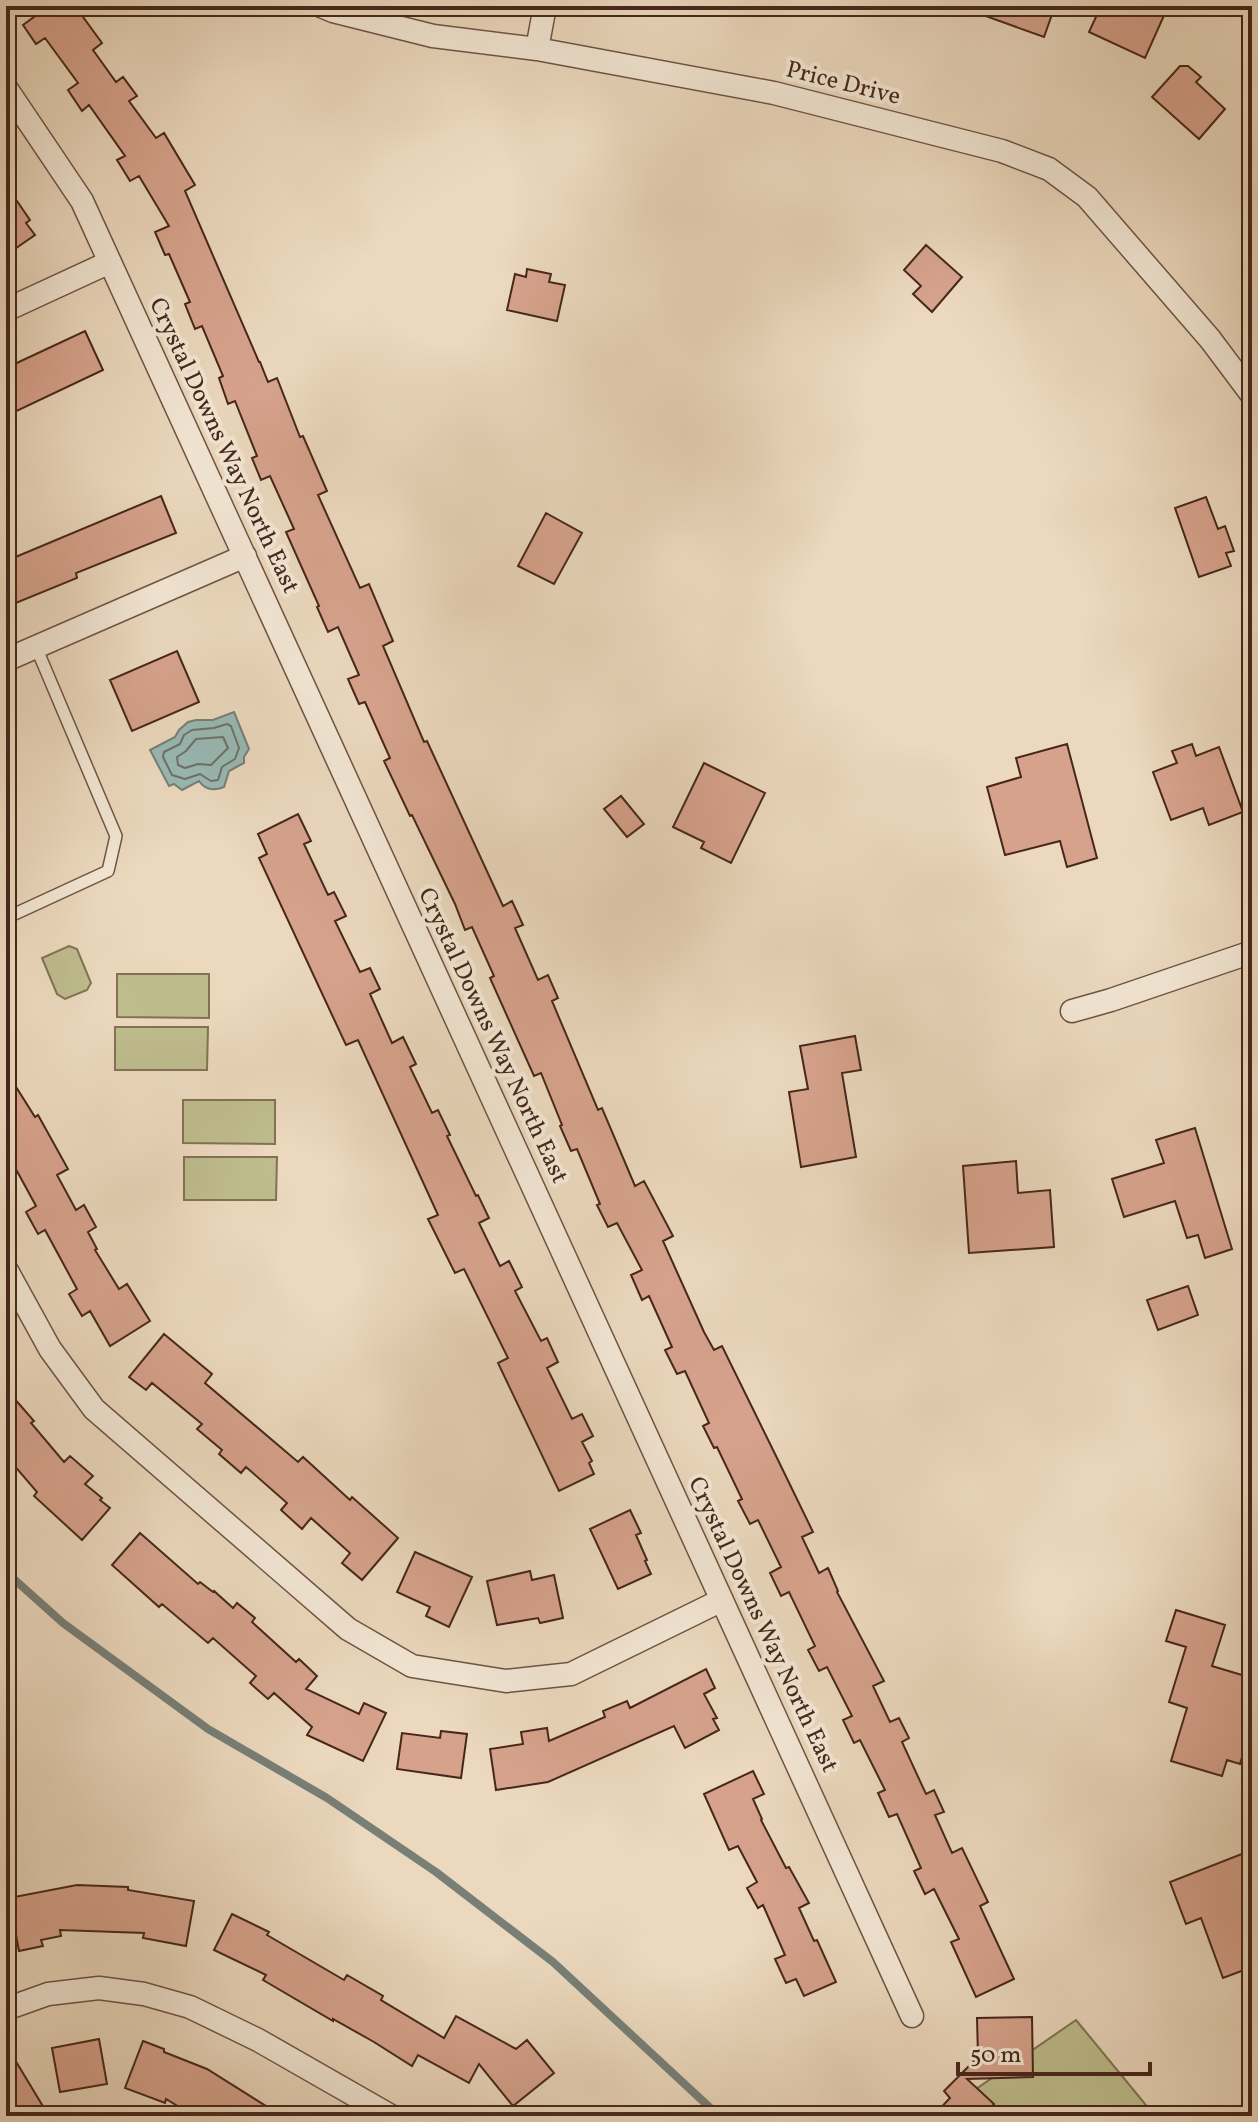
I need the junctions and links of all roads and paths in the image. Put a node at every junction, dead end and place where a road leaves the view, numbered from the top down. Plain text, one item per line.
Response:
1 (321, 6) edge
2 (545, 6) edge
3 (537, 49) junction
4 (6, 88) edge
5 (110, 262) junction
6 (6, 310) edge
7 (1252, 395) edge
8 (245, 556) junction
9 (36, 647) junction
10 (6, 660) edge
11 (6, 918) edge
12 (1252, 952) edge
13 (1072, 1011) dead end
14 (6, 1269) edge
15 (722, 1600) junction
16 (6, 2009) edge
17 (912, 2016) dead end
18 (391, 2116) edge

1 - 3 street, Price Drive
2 - 3 street
3 - 7 street, Price Drive
4 - 5 street, Crystal Downs Way North East
5 - 6 street
5 - 8 street, Crystal Downs Way North East
8 - 9 street
8 - 15 street, Crystal Downs Way North East
9 - 10 street
9 - 11 lane
12 - 13 street
14 - 15 street
15 - 17 street, Crystal Downs Way North East
16 - 18 street

